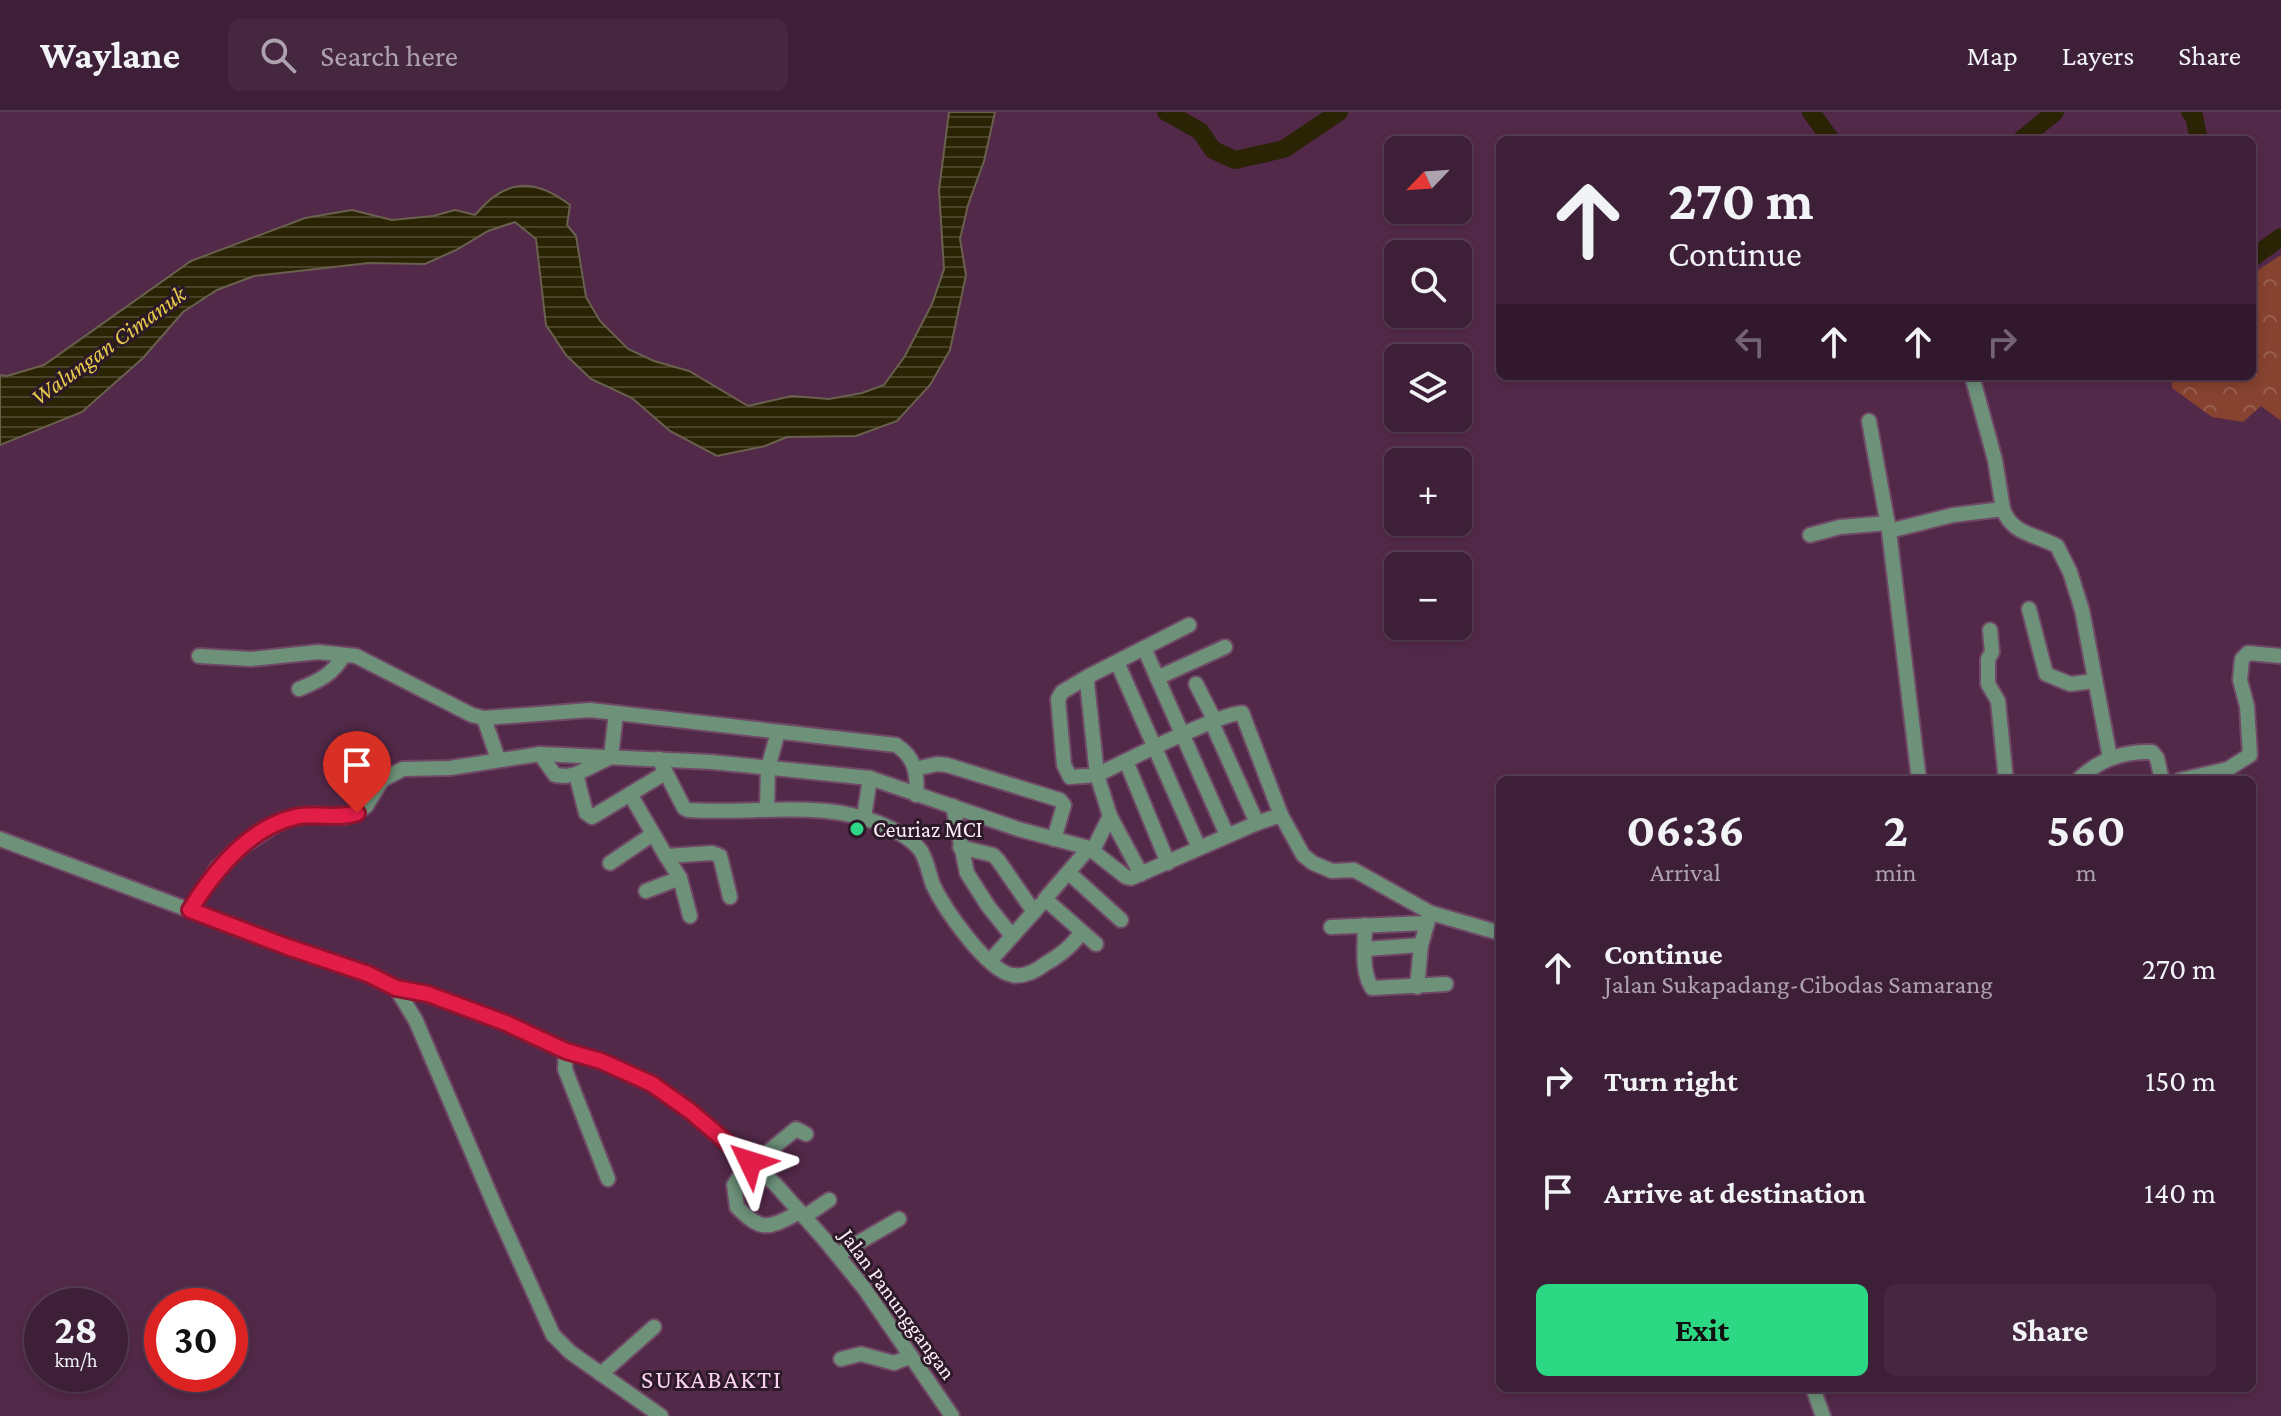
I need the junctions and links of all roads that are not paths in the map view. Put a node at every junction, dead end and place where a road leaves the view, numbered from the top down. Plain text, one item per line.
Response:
1 (1973, 380) edge
2 (1869, 421) dead end
3 (2003, 509) junction
4 (1889, 527) junction
5 (1810, 535) dead end
6 (2029, 609) dead end
7 (1189, 625) dead end
8 (1990, 630) dead end
9 (1225, 647) dead end
10 (1144, 648) junction
11 (344, 655) junction
12 (199, 656) dead end
13 (2281, 656) edge
14 (1117, 662) junction
15 (1089, 676) junction
16 (1157, 678) junction
17 (2095, 681) junction
18 (1196, 684) dead end
19 (299, 689) dead end
20 (616, 713) junction
21 (484, 718) junction
22 (1213, 722) junction
23 (778, 732) junction
24 (1183, 736) junction
25 (1154, 749) junction
26 (540, 754) junction
27 (611, 757) junction
28 (2110, 758) junction
29 (498, 759) junction
30 (1126, 761) junction
31 (662, 766) junction
32 (768, 768) junction
33 (915, 769) junction
34 (576, 774) junction
35 (1097, 775) junction
36 (1919, 776) edge
37 (2006, 776) edge
38 (2082, 776) edge
39 (2161, 776) edge
40 (2197, 776) edge
41 (870, 778) junction
42 (630, 794) junction
43 (916, 795) junction
44 (953, 806) junction
45 (767, 809) junction
46 (1281, 815) junction
47 (1110, 816) junction
48 (864, 817) junction
49 (1257, 823) junction
50 (653, 834) junction
51 (1227, 835) junction
52 (0, 839) edge
53 (1054, 839) junction
54 (960, 847) junction
55 (1199, 848) junction
56 (1091, 849) junction
57 (666, 856) junction
58 (610, 863) dead end
59 (1168, 863) junction
60 (1069, 873) junction
61 (1141, 874) junction
62 (680, 878) junction
63 (646, 891) dead end
64 (730, 897) dead end
65 (1045, 899) junction
66 (190, 910) junction
67 (1034, 912) junction
68 (690, 916) dead end
69 (1429, 918) junction
70 (1121, 920) dead end
71 (1365, 925) junction
72 (1331, 927) dead end
73 (1081, 932) junction
74 (1496, 932) edge
75 (1012, 936) junction
76 (1096, 944) dead end
77 (1421, 945) junction
78 (1365, 949) junction
79 (990, 961) junction
80 (1446, 984) dead end
81 (1417, 987) junction
82 (396, 988) junction
83 (566, 1051) junction
84 (806, 1134) dead end
85 (754, 1165) junction
86 (608, 1179) dead end
87 (829, 1200) dead end
88 (802, 1214) junction
89 (899, 1219) dead end
90 (837, 1255) junction
91 (654, 1327) dead end
92 (909, 1357) junction
93 (841, 1359) dead end
94 (601, 1374) junction
95 (1814, 1392) edge
96 (661, 1416) edge
97 (952, 1416) edge
98 (1823, 1416) edge

1 - 3 street
2 - 4 street
3 - 4 street
3 - 17 street
4 - 5 street
4 - 36 street
6 - 17 street
7 - 10 street
8 - 37 street
9 - 16 street
10 - 14 street
10 - 16 street
11 - 12 street
11 - 19 street
11 - 21 street
13 - 40 street
14 - 15 street
14 - 25 street
15 - 35 street
15 - 35 street
16 - 24 street
17 - 28 street
18 - 22 street
20 - 21 street
20 - 23 street
20 - 27 street
21 - 29 street
22 - 24 street
22 - 46 street
22 - 49 street
23 - 32 street
23 - 33 street
24 - 25 street
24 - 51 street
25 - 30 street
25 - 55 street
26 - 27 street
26 - 29 street
26 - 34 street
27 - 31 street
27 - 34 street
28 - 38 street
28 - 39 street
29 - 66 street
30 - 35 street
30 - 59 street
31 - 32 street
31 - 42 street
31 - 45 street
32 - 41 street
32 - 45 street
33 - 43 street
33 - 53 street
34 - 42 street
35 - 47 street
41 - 43 street
41 - 48 street
42 - 50 street
43 - 44 street
44 - 53 street
44 - 54 street
45 - 48 street
46 - 49 street
46 - 69 street
47 - 56 street
47 - 61 street
48 - 79 street
49 - 51 street
50 - 57 street
50 - 58 street
51 - 55 street
52 - 66 street, Jalan Panunggangan
53 - 56 street
54 - 67 street
54 - 75 street
55 - 59 street
56 - 60 street
56 - 61 street
57 - 62 street
57 - 64 street
59 - 61 street
60 - 65 street
60 - 70 street
62 - 63 street
62 - 68 street
65 - 67 street
65 - 73 street
66 - 82 street, Jalan Panunggangan
67 - 75 street
69 - 71 street
69 - 74 street
69 - 77 street
71 - 72 street
71 - 78 street
73 - 76 street
73 - 79 street
75 - 79 street
77 - 78 street
77 - 81 street
78 - 81 street
80 - 81 street
82 - 83 street, Jalan Panunggangan
82 - 94 street
83 - 85 street, Jalan Panunggangan
83 - 86 street
84 - 85 street
85 - 88 street, Jalan Panunggangan
85 - 88 street
87 - 88 street
88 - 90 street, Jalan Panunggangan
89 - 90 street
90 - 92 street, Jalan Panunggangan
91 - 94 street
92 - 93 street
92 - 97 street, Jalan Panunggangan
94 - 96 street
95 - 98 street

